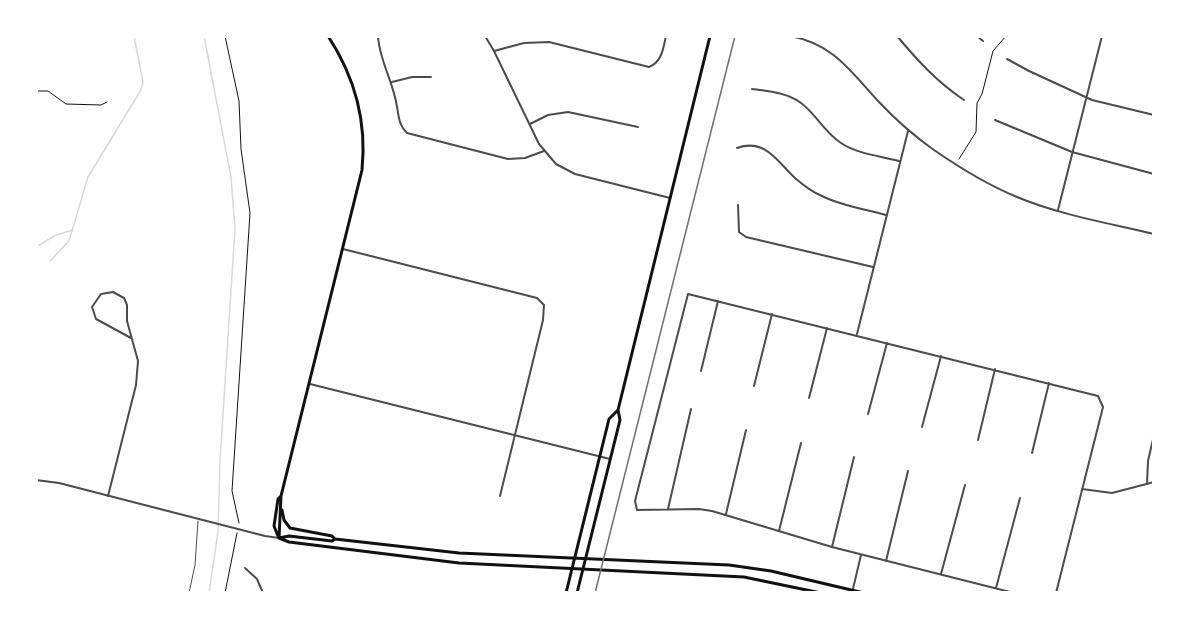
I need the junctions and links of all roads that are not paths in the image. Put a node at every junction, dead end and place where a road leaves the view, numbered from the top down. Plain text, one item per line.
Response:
1 (328, 36) edge
2 (378, 36) edge
3 (485, 36) edge
4 (666, 36) edge
5 (710, 36) edge
6 (790, 36) edge
7 (897, 36) edge
8 (977, 36) edge
9 (1102, 36) edge
10 (983, 41) dead end
11 (494, 51) junction
12 (1007, 59) dead end
13 (431, 77) dead end
14 (392, 82) junction
15 (752, 89) dead end
16 (1086, 97) junction
17 (964, 100) dead end
18 (1154, 115) edge
19 (995, 120) dead end
20 (530, 124) junction
21 (638, 127) dead end
22 (908, 130) junction
23 (737, 148) dead end
24 (544, 151) junction
25 (1072, 152) junction
26 (899, 161) junction
27 (1154, 174) edge
28 (670, 198) junction
29 (738, 205) dead end
30 (1058, 210) junction
31 (886, 215) junction
32 (1154, 234) edge
33 (343, 249) junction
34 (873, 267) junction
35 (718, 301) junction
36 (772, 314) junction
37 (827, 328) junction
38 (856, 335) junction
39 (131, 338) junction
40 (886, 343) junction
41 (941, 356) junction
42 (995, 369) junction
43 (701, 371) dead end
44 (1049, 383) junction
45 (310, 384) junction
46 (754, 386) dead end
47 (809, 398) dead end
48 (618, 410) junction
49 (691, 410) dead end
50 (868, 414) dead end
51 (922, 427) dead end
52 (746, 430) dead end
53 (514, 434) junction
54 (1154, 435) edge
55 (978, 440) dead end
56 (801, 443) dead end
57 (1032, 453) dead end
58 (600, 456) junction
59 (854, 457) dead end
60 (610, 459) junction
61 (908, 471) dead end
62 (36, 480) edge
63 (1154, 482) edge
64 (1147, 484) junction
65 (965, 485) dead end
66 (1082, 489) junction
67 (108, 496) junction
68 (281, 496) junction
69 (500, 496) dead end
70 (1020, 498) dead end
71 (282, 507) junction
72 (668, 509) junction
73 (726, 514) junction
74 (198, 520) junction
75 (779, 531) junction
76 (279, 538) junction
77 (335, 538) junction
78 (832, 547) junction
79 (861, 555) junction
80 (574, 558) junction
81 (585, 559) junction
82 (886, 561) junction
83 (245, 568) dead end
84 (571, 569) junction
85 (583, 569) junction
86 (941, 574) junction
87 (996, 588) junction
88 (852, 592) edge
89 (189, 593) edge
90 (263, 593) edge
91 (566, 593) edge
92 (577, 593) edge
93 (821, 593) edge
94 (864, 593) edge
95 (1014, 593) edge
96 (1056, 593) edge

1 - 33 main road
2 - 14 street
3 - 11 street
4 - 11 street
5 - 28 main road
6 - 22 street
7 - 17 street
8 - 10 street
9 - 16 street
11 - 20 street
12 - 16 street
13 - 14 street
14 - 24 street
15 - 26 street
16 - 18 street
16 - 25 street
19 - 25 street
20 - 21 street
20 - 24 street
22 - 26 street
22 - 30 street
23 - 31 street
24 - 28 street
25 - 27 street
25 - 30 street
26 - 31 street
28 - 48 main road
29 - 34 street
30 - 32 street
31 - 34 street
33 - 45 main road
33 - 53 street
34 - 38 street
35 - 36 street
35 - 43 street
35 - 72 street
36 - 37 street
36 - 46 street
37 - 38 street
37 - 47 street
38 - 40 street
39 - 39 street
39 - 67 street
40 - 41 street
40 - 50 street
41 - 42 street
41 - 51 street
42 - 44 street
42 - 55 street
44 - 57 street
44 - 66 street
45 - 53 street
45 - 68 main road
48 - 58 main road
48 - 60 main road
49 - 72 street
52 - 73 street
53 - 58 street
53 - 69 street
54 - 64 street
56 - 75 street
58 - 60 street
58 - 80 main road
59 - 78 street
60 - 81 main road
61 - 82 street
62 - 67 street
63 - 64 street
64 - 66 street
65 - 86 street
66 - 96 street
67 - 74 street
68 - 71 main road
68 - 76 main road
70 - 87 street
71 - 76 main road
71 - 77 main road
72 - 73 street
73 - 75 street
74 - 76 street
74 - 89 lane
75 - 78 street
76 - 77 main road
76 - 84 main road
77 - 80 main road
78 - 79 street
79 - 82 street
79 - 88 street
80 - 81 main road
80 - 84 main road
81 - 85 main road
81 - 88 main road
82 - 86 street
83 - 90 street
84 - 85 main road
84 - 91 main road
85 - 92 main road
85 - 93 main road
86 - 87 street
87 - 95 street
88 - 94 main road

